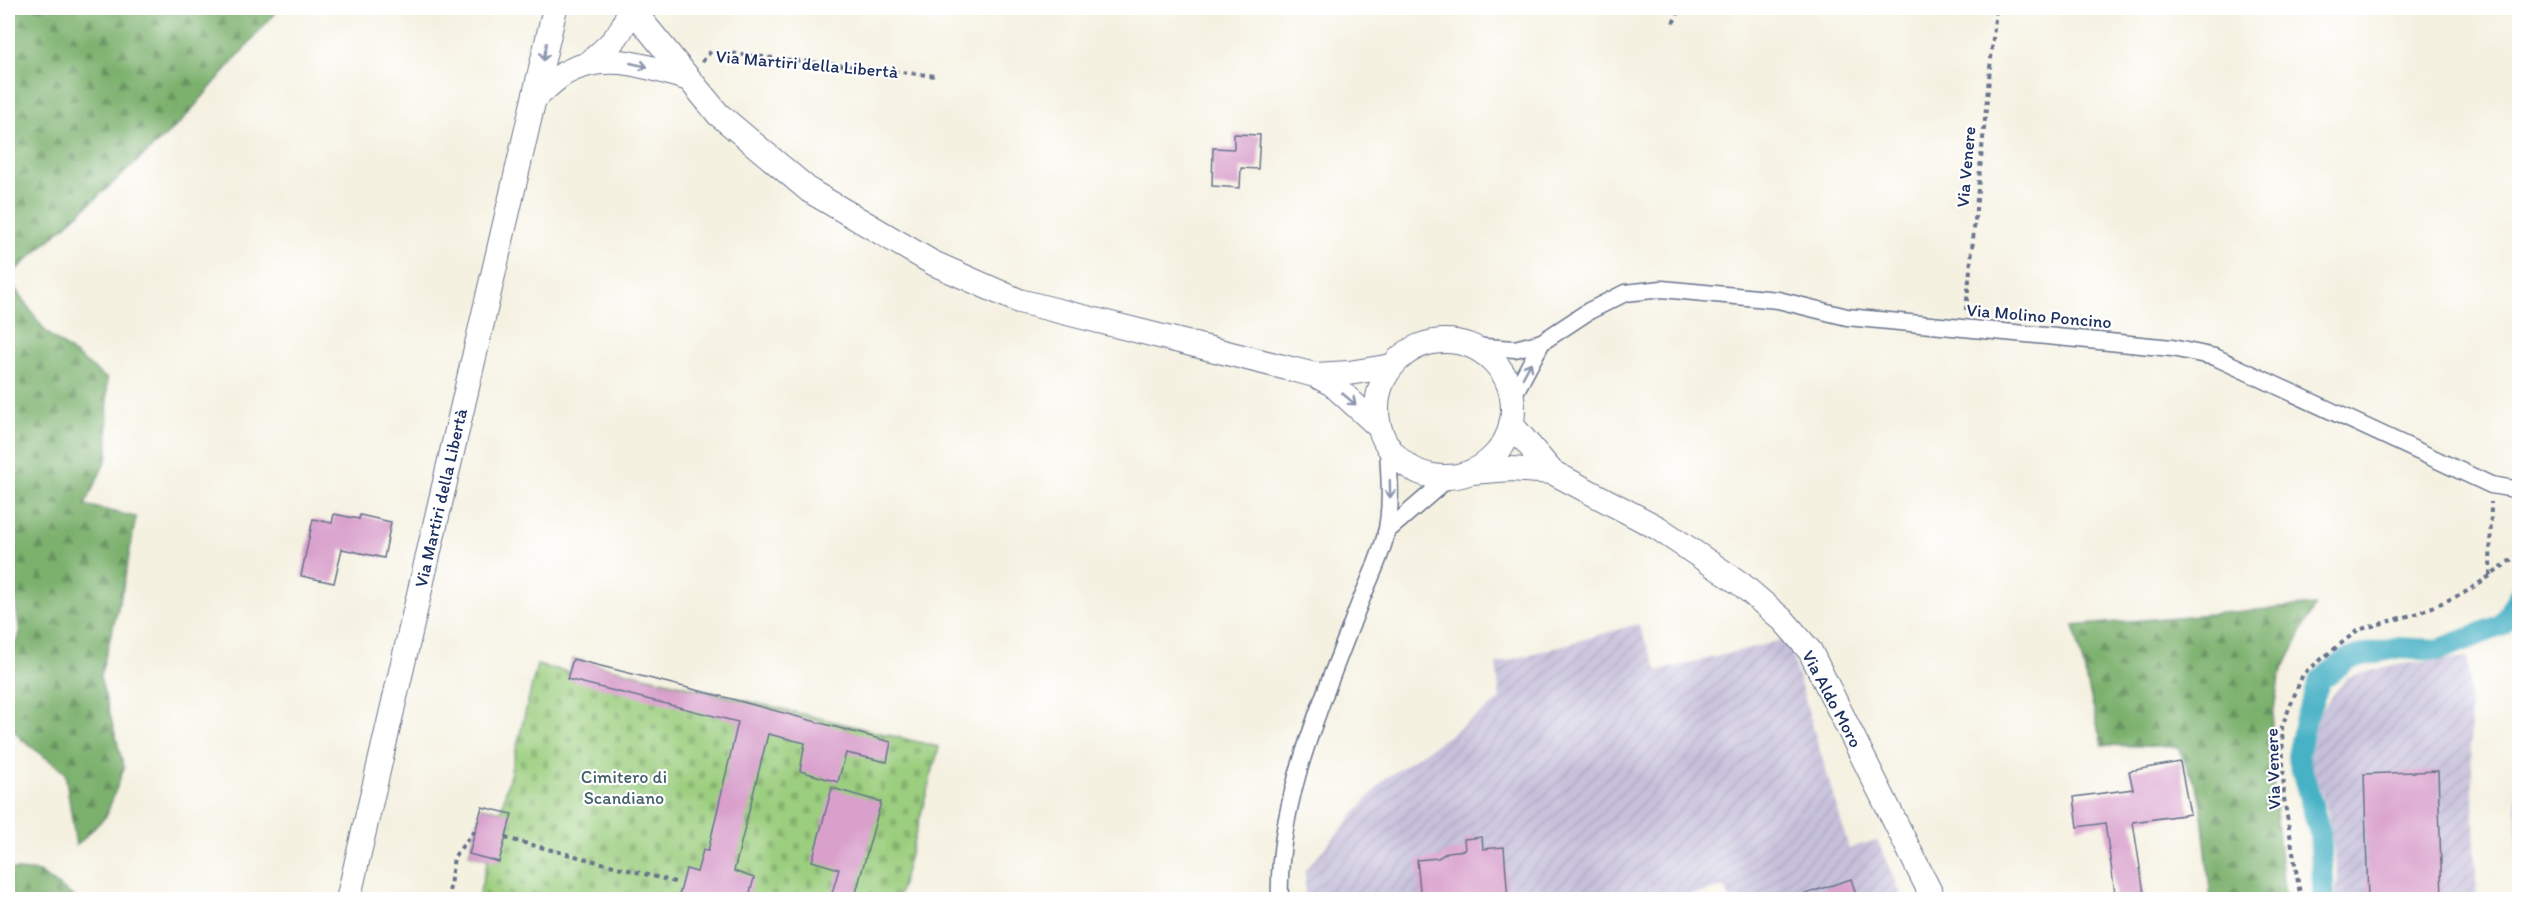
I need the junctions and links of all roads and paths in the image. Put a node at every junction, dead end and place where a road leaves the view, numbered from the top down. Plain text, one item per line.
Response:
1 (555, 8) edge
2 (630, 8) edge
3 (1681, 8) edge
4 (1996, 8) edge
5 (1673, 23) dead end
6 (588, 63) junction
7 (936, 76) dead end
8 (689, 79) junction
9 (536, 97) junction
10 (1965, 328) junction
11 (1542, 342) junction
12 (1470, 346) junction
13 (1392, 366) junction
14 (1315, 375) junction
15 (1512, 398) junction
16 (1511, 424) junction
17 (1384, 437) junction
18 (1552, 472) junction
19 (1461, 474) junction
20 (2491, 484) junction
21 (2520, 490) edge
22 (1386, 532) junction
23 (2520, 553) edge
24 (2490, 576) junction
25 (475, 830) dead end
26 (506, 838) dead end
27 (679, 883) dead end
28 (348, 900) edge
29 (448, 900) edge
30 (1280, 900) edge
31 (1934, 900) edge
32 (2301, 900) edge

1 -> 9 main road, Via Martiri della Libertà
2 - 6 main road
2 - 8 main road
3 - 5 path
4 - 10 path, Via Venere
6 -> 8 main road
6 - 9 main road
7 - 8 path, Via Martiri della Libertà
8 - 14 main road
9 - 28 main road, Via Martiri della Libertà
10 - 11 street, Via Molino Poncino
10 - 20 street, Via Molino Poncino
11 - 12 street, Via Molino Poncino
15 -> 11 street, Via Molino Poncino
12 - 13 main road
12 - 15 main road
13 - 14 main road
13 - 17 main road
14 -> 17 main road
15 - 16 main road
16 - 18 main road, Via Aldo Moro
16 - 19 main road
17 - 19 main road
17 -> 22 street
18 - 19 main road, Via Aldo Moro
18 - 31 main road, Via Aldo Moro
19 - 22 street
20 - 21 street, Via Molino Poncino
20 - 24 path
22 - 30 street
23 - 24 path, Via Venere
24 - 32 path, Via Venere
25 - 29 path
26 - 27 path

